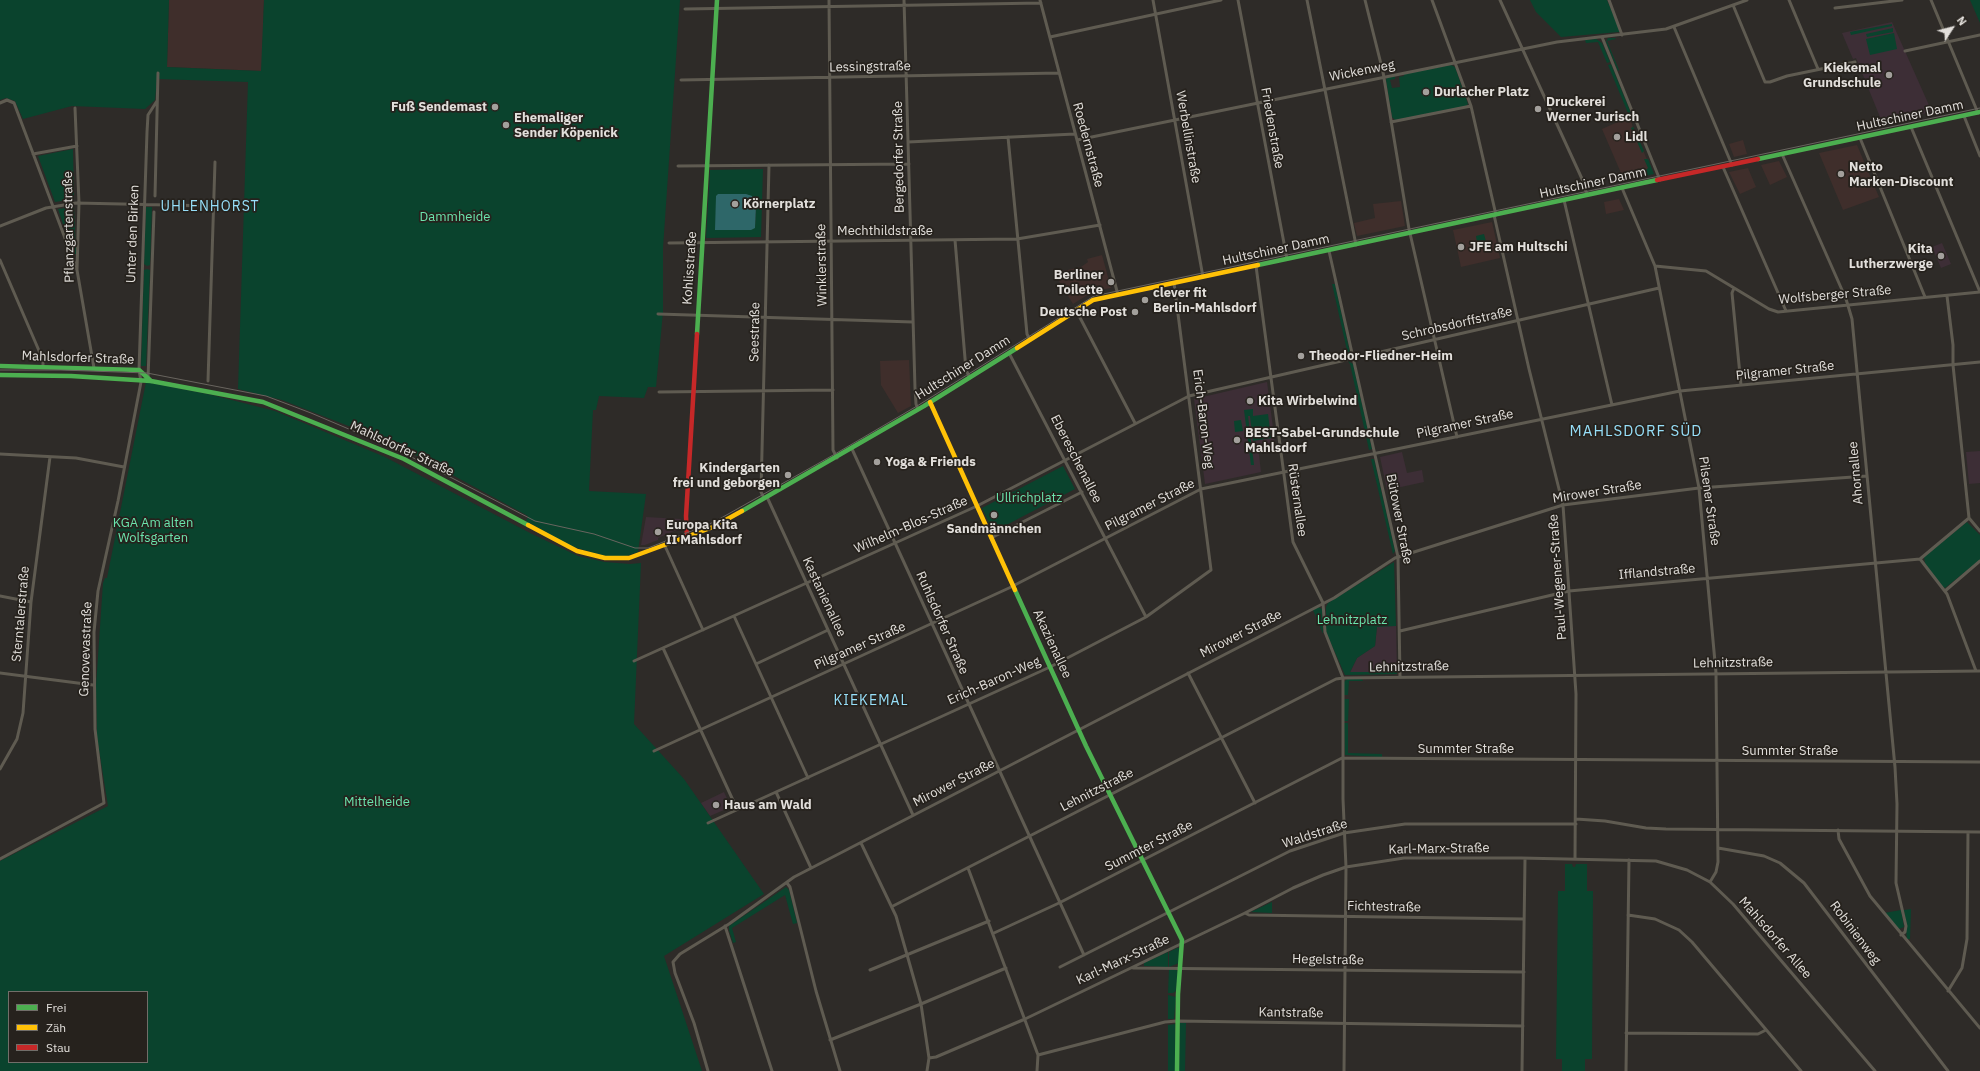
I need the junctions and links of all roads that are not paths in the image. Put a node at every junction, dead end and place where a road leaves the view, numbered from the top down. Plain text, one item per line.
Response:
1 (717, 0) edge
2 (829, 0) edge
3 (904, 0) edge
4 (1152, 0) edge
5 (1221, 0) edge
6 (1238, 0) edge
7 (1307, 0) edge
8 (1365, 0) edge
9 (1432, 0) edge
10 (1500, 0) edge
11 (1609, 0) edge
12 (1747, 0) edge
13 (1789, 0) edge
14 (1902, 0) edge
15 (1931, 0) edge
16 (1041, 1) edge
17 (1732, 5) junction
18 (904, 6) junction
19 (829, 7) junction
20 (1835, 8) dead end
21 (685, 9) dead end
22 (716, 9) junction
23 (1155, 14) junction
24 (1674, 27) junction
25 (1622, 35) junction
26 (1980, 35) edge
27 (1050, 37) junction
28 (1602, 37) junction
29 (1948, 42) junction
30 (1523, 50) junction
31 (1905, 51) dead end
32 (1455, 62) junction
33 (1855, 62) dead end
34 (1818, 69) junction
35 (158, 73) dead end
36 (1059, 73) junction
37 (1384, 76) junction
38 (907, 77) junction
39 (830, 78) junction
40 (681, 80) dead end
41 (712, 80) junction
42 (1324, 88) junction
43 (157, 101) junction
44 (1258, 102) junction
45 (0, 103) edge
46 (1471, 106) junction
47 (75, 108) dead end
48 (1979, 112) edge
49 (1964, 116) junction
50 (1175, 120) junction
51 (1391, 122) junction
52 (1911, 127) junction
53 (1075, 134) junction
54 (1008, 137) junction
55 (1860, 138) junction
56 (1077, 140) junction
57 (908, 142) junction
58 (77, 146) junction
59 (33, 154) junction
60 (1782, 154) junction
61 (1980, 156) edge
62 (215, 162) dead end
63 (831, 164) junction
64 (909, 164) junction
65 (769, 165) junction
66 (1732, 165) junction
67 (678, 166) dead end
68 (707, 166) junction
69 (1723, 167) junction
70 (1660, 180) junction
71 (1622, 188) junction
72 (1587, 195) junction
73 (155, 196) dead end
74 (1564, 200) junction
75 (78, 203) junction
76 (145, 204) junction
77 (53, 206) junction
78 (214, 206) junction
79 (154, 212) dead end
80 (1495, 215) junction
81 (1100, 225) junction
82 (0, 226) edge
83 (1410, 233) junction
84 (1017, 239) junction
85 (911, 240) junction
86 (955, 240) junction
87 (832, 241) junction
88 (669, 242) dead end
89 (702, 242) junction
90 (768, 242) junction
91 (1356, 245) junction
92 (1329, 251) junction
93 (1287, 259) junction
94 (0, 260) edge
95 (1256, 266) junction
96 (1655, 266) junction
97 (77, 270) junction
98 (1203, 277) junction
99 (1174, 283) junction
100 (1660, 288) junction
101 (1734, 288) junction
102 (1980, 292) edge
103 (1118, 294) junction
104 (1947, 296) junction
105 (1925, 297) junction
106 (1588, 304) junction
107 (1848, 304) junction
108 (1076, 310) junction
109 (1786, 311) junction
110 (658, 314) dead end
111 (698, 315) junction
112 (765, 318) junction
113 (833, 319) junction
114 (1518, 320) junction
115 (913, 322) junction
116 (1435, 339) junction
117 (1030, 340) junction
118 (1009, 353) junction
119 (1353, 358) junction
120 (1980, 362) edge
121 (1953, 365) junction
122 (0, 366) edge
123 (43, 366) junction
124 (94, 368) junction
125 (139, 370) junction
126 (1857, 374) junction
127 (0, 375) edge
128 (1271, 377) junction
129 (970, 378) junction
130 (140, 379) junction
131 (149, 380) junction
132 (208, 381) dead end
133 (1741, 385) junction
134 (764, 390) junction
135 (833, 390) junction
136 (694, 391) junction
137 (1680, 391) junction
138 (659, 392) dead end
139 (1189, 396) junction
140 (930, 402) junction
141 (1612, 405) junction
142 (918, 409) junction
143 (1541, 419) junction
144 (1135, 423) junction
145 (1457, 437) junction
146 (852, 449) junction
147 (1375, 453) junction
148 (0, 454) edge
149 (50, 457) junction
150 (837, 458) junction
151 (1065, 460) junction
152 (124, 467) junction
153 (1283, 472) junction
154 (1867, 476) junction
155 (1699, 488) junction
156 (1202, 489) junction
157 (1082, 492) junction
158 (766, 498) junction
159 (1563, 505) junction
160 (977, 506) junction
161 (1969, 518) junction
162 (1980, 530) edge
163 (687, 537) junction
164 (991, 538) junction
165 (1106, 538) junction
166 (895, 543) junction
167 (665, 546) junction
168 (634, 557) joint
169 (1398, 557) junction
170 (1920, 559) junction
171 (1980, 561) edge
172 (1875, 562) junction
173 (1708, 578) junction
174 (807, 583) junction
175 (1013, 586) junction
176 (1569, 591) junction
177 (1945, 591) junction
178 (0, 596) edge
179 (31, 602) junction
180 (1323, 603) junction
181 (734, 616) junction
182 (1146, 617) junction
183 (932, 624) junction
184 (703, 630) junction
185 (828, 630) junction
186 (1400, 631) junction
187 (663, 648) junction
188 (634, 661) dead end
189 (756, 664) junction
190 (844, 664) junction
191 (1050, 667) junction
192 (1978, 671) edge
193 (1886, 672) junction
194 (1188, 673) junction
195 (1716, 673) junction
196 (0, 674) edge
197 (1575, 675) junction
198 (1400, 677) junction
199 (26, 678) junction
200 (1343, 678) junction
201 (93, 686) junction
202 (771, 698) junction
203 (968, 704) junction
204 (700, 729) junction
205 (1079, 730) junction
206 (1221, 738) junction
207 (880, 745) junction
208 (654, 750) dead end
209 (1342, 758) junction
210 (1576, 760) junction
211 (1718, 760) junction
212 (1894, 762) junction
213 (1980, 762) edge
214 (0, 767) edge
215 (999, 771) junction
216 (808, 778) junction
217 (776, 792) junction
218 (1110, 795) junction
219 (1255, 803) junction
220 (737, 809) junction
221 (913, 815) junction
222 (1576, 819) junction
223 (708, 823) dead end
224 (1576, 824) junction
225 (1718, 830) junction
226 (1838, 830) junction
227 (1897, 831) junction
228 (1968, 832) junction
229 (1980, 832) edge
230 (1344, 833) junction
231 (1029, 837) junction
232 (861, 843) junction
233 (1718, 848) junction
234 (0, 859) edge
235 (1525, 859) junction
236 (1575, 859) junction
237 (1629, 860) junction
238 (1142, 861) junction
239 (1346, 867) junction
240 (811, 868) junction
241 (968, 868) junction
242 (1710, 882) junction
243 (787, 883) junction
244 (1059, 903) junction
245 (893, 906) junction
246 (1168, 912) junction
247 (1245, 913) junction
248 (1628, 915) junction
249 (1346, 916) junction
250 (1524, 919) junction
251 (989, 921) junction
252 (725, 926) junction
253 (994, 933) junction
254 (1901, 935) junction
255 (1182, 944) junction
256 (907, 956) junction
257 (1084, 956) junction
258 (1060, 967) dead end
259 (1006, 968) junction
260 (1132, 968) junction
261 (1180, 968) junction
262 (870, 970) dead end
263 (1346, 970) junction
264 (1524, 972) junction
265 (1948, 991) junction
266 (921, 1004) junction
267 (1025, 1019) junction
268 (1177, 1021) junction
269 (1344, 1023) junction
270 (1523, 1026) junction
271 (1980, 1028) edge
272 (1766, 1030) junction
273 (1626, 1033) junction
274 (830, 1040) junction
275 (1038, 1055) junction
276 (929, 1058) junction
277 (708, 1071) edge
278 (772, 1071) edge
279 (840, 1071) edge
280 (927, 1071) edge
281 (1037, 1071) edge
282 (1176, 1071) edge
283 (1344, 1071) edge
284 (1522, 1071) edge
285 (1626, 1071) edge
286 (1801, 1071) edge
287 (1875, 1071) edge
288 (1948, 1071) edge

1 - 22 main road, Kohlisstraße
2 - 19 street, Winklerstraße
3 - 18 street, Bergedorfer Straße
4 - 23 street, Werbellinstraße
5 - 23 street
6 - 44 street, Friedenstraße
7 - 42 street
8 - 37 street
9 - 32 street, Paul-Wegener-Straße
10 - 30 street
11 - 25 street
12 - 17 street, Wickenweg
13 - 34 street
14 - 20 street
15 - 29 street
16 - 18 street
16 - 27 street, Roedernstraße
17 - 24 street, Wickenweg
17 - 34 street
18 - 19 street
18 - 38 street, Bergedorfer Straße
19 - 22 street
19 - 39 street, Winklerstraße
21 - 22 street
22 - 41 main road, Kohlisstraße
23 - 27 street
23 - 50 street, Werbellinstraße
24 - 25 street, Wickenweg
24 - 66 street
25 - 28 street, Wickenweg
26 - 29 street
27 - 36 street, Roedernstraße
28 - 30 street, Wickenweg
28 - 70 street
29 - 31 street
29 - 48 street
30 - 32 street, Wickenweg
30 - 72 street
32 - 37 street, Wickenweg
32 - 46 street, Paul-Wegener-Straße
33 - 34 street
35 - 43 street, Unter den Birken
36 - 38 street, Lessingstraße
36 - 53 street, Roedernstraße
37 - 42 street, Wickenweg
37 - 51 street
38 - 39 street, Lessingstraße
38 - 57 street, Bergedorfer Straße
39 - 41 street, Lessingstraße
39 - 63 street, Winklerstraße
40 - 41 street, Lessingstraße
41 - 68 main road, Kohlisstraße
42 - 44 street, Wickenweg
42 - 91 street
43 - 73 street, Unter den Birken
43 - 76 street, Unter den Birken
44 - 50 street, Wickenweg
44 - 93 street, Friedenstraße
45 - 59 street
46 - 51 street
46 - 80 street, Paul-Wegener-Straße
47 - 58 street, Pflanzgartenstraße
48 - 49 main road, Hultschiner Damm
49 - 52 main road, Hultschiner Damm
49 - 61 street
50 - 56 street, Wickenweg
50 - 98 street, Werbellinstraße
51 - 83 street
52 - 55 main road, Hultschiner Damm
52 - 102 street
53 - 54 street
53 - 56 street, Roedernstraße
54 - 57 street
54 - 84 street
55 - 60 main road, Hultschiner Damm
55 - 105 street
56 - 81 street, Roedernstraße
57 - 64 street, Bergedorfer Straße
58 - 59 street
58 - 75 street, Pflanzgartenstraße
59 - 77 street
60 - 66 main road, Hultschiner Damm
60 - 107 street, Ahornallee
62 - 78 street
63 - 64 street
63 - 65 street
63 - 87 street, Winklerstraße
64 - 85 street, Bergedorfer Straße
65 - 68 street
65 - 90 street, Seestraße
66 - 69 main road, Hultschiner Damm
67 - 68 street
68 - 89 main road, Kohlisstraße
69 - 70 main road, Hultschiner Damm
69 - 109 street
70 - 71 main road, Hultschiner Damm
71 - 72 main road, Hultschiner Damm
71 - 96 street, Pilsener Straße
72 - 74 main road, Hultschiner Damm
74 - 80 main road, Hultschiner Damm
74 - 106 street
75 - 76 street
75 - 77 street
75 - 97 street, Pflanzgartenstraße
76 - 78 street
76 - 125 street, Unter den Birken
77 - 82 street
77 - 97 street
78 - 132 street
79 - 131 street, Unter den Birken
80 - 83 main road, Hultschiner Damm
80 - 114 street, Paul-Wegener-Straße
81 - 84 street, Mechthildstraße
81 - 103 street, Roedernstraße
83 - 91 main road, Hultschiner Damm
83 - 116 street
84 - 86 street, Mechthildstraße
84 - 117 street
85 - 86 street, Mechthildstraße
85 - 87 street, Mechthildstraße
85 - 115 street, Bergedorfer Straße
86 - 129 street
87 - 90 street, Mechthildstraße
87 - 113 street, Winklerstraße
88 - 89 street, Mechthildstraße
89 - 90 street, Mechthildstraße
89 - 111 main road, Kohlisstraße
90 - 112 street, Seestraße
91 - 92 main road, Hultschiner Damm
92 - 93 main road, Hultschiner Damm
92 - 119 street, Bütower Straße
93 - 95 main road, Hultschiner Damm
94 - 123 street
95 - 98 main road, Hultschiner Damm
95 - 128 street, Rüsternallee
96 - 100 street, Pilsener Straße
96 - 101 street, Wolfsberger Straße
97 - 124 street, Pflanzgartenstraße
98 - 99 main road, Hultschiner Damm
99 - 103 main road, Hultschiner Damm
99 - 139 street, Erich-Baron-Weg
100 - 106 street, Schrobsdorffstraße
100 - 137 street, Pilsener Straße
101 - 109 street, Wolfsberger Straße
101 - 133 street
102 - 104 street, Wolfsberger Straße
103 - 108 main road, Hultschiner Damm
104 - 105 street, Wolfsberger Straße
104 - 121 street
105 - 107 street, Wolfsberger Straße
106 - 114 street, Schrobsdorffstraße
106 - 141 street
107 - 109 street, Wolfsberger Straße
107 - 126 street, Ahornallee
108 - 117 main road, Hultschiner Damm
108 - 144 street
110 - 111 street
111 - 112 street
111 - 136 main road, Kohlisstraße
112 - 113 street
112 - 134 street, Seestraße
113 - 115 street
113 - 135 street, Winklerstraße
114 - 116 street, Schrobsdorffstraße
114 - 143 street, Paul-Wegener-Straße
115 - 142 street, Bergedorfer Straße
116 - 119 street, Schrobsdorffstraße
116 - 145 street
117 - 118 main road, Hultschiner Damm
118 - 129 main road, Hultschiner Damm
118 - 151 street, Ebereschenallee
119 - 128 street, Schrobsdorffstraße
119 - 147 street, Bütower Straße
120 - 121 street, Pilgramer Straße
121 - 126 street, Pilgramer Straße
121 - 161 street
122 - 123 main road, Mahlsdorfer Straße
123 - 124 main road, Mahlsdorfer Straße
124 - 125 main road, Mahlsdorfer Straße
125 - 130 street, Unter den Birken
125 - 131 main road, Mahlsdorfer Straße
126 - 133 street, Pilgramer Straße
126 - 154 street, Ahornallee
127 - 130 main road, Mahlsdorfer Straße
128 - 139 street, Schrobsdorffstraße
128 - 153 street, Rüsternallee
129 - 140 main road, Hultschiner Damm
130 - 131 main road, Mahlsdorfer Straße
130 - 152 street, Genovevastraße
131 - 168 main road, Mahlsdorfer Straße
133 - 137 street, Pilgramer Straße
134 - 135 street
134 - 136 street
134 - 158 street, Seestraße
135 - 150 street, Winklerstraße
136 - 138 street
136 - 163 main road, Kohlisstraße
137 - 141 street, Pilgramer Straße
137 - 155 street, Pilsener Straße
139 - 144 street, Wilhelm-Blos-Straße
139 - 156 street, Erich-Baron-Weg
140 - 142 main road, Hultschiner Damm
140 - 160 main road, Akazienallee
141 - 143 street, Pilgramer Straße
142 - 146 main road, Hultschiner Damm
143 - 145 street, Pilgramer Straße
143 - 159 street, Paul-Wegener-Straße
144 - 151 street, Wilhelm-Blos-Straße
145 - 147 street, Pilgramer Straße
146 - 150 main road, Hultschiner Damm
146 - 166 street, Ruhlsdorfer Straße
147 - 153 street, Pilgramer Straße
147 - 169 street, Bütower Straße
148 - 149 street
149 - 152 street
149 - 179 street, Sterntalerstraße
150 - 158 main road, Hultschiner Damm
151 - 157 street, Ebereschenallee
151 - 160 street, Wilhelm-Blos-Straße
152 - 201 street, Genovevastraße
153 - 156 street, Pilgramer Straße
153 - 180 street, Rüsternallee
154 - 155 street, Mirower Straße
154 - 172 street, Ahornallee
155 - 159 street, Mirower Straße
155 - 173 street, Pilsener Straße
156 - 165 street, Pilgramer Straße
156 - 182 street, Erich-Baron-Weg
157 - 164 street
157 - 165 street, Ebereschenallee
158 - 163 main road, Hultschiner Damm
158 - 174 street, Kastanienallee
159 - 169 street, Mirower Straße
159 - 176 street, Paul-Wegener-Straße
160 - 164 main road, Akazienallee
160 - 166 street, Wilhelm-Blos-Straße
161 - 162 street
161 - 170 street
163 - 167 main road, Hultschiner Damm
164 - 175 main road, Akazienallee
165 - 175 street, Pilgramer Straße
165 - 182 street, Ebereschenallee
166 - 174 street, Wilhelm-Blos-Straße
166 - 183 street, Ruhlsdorfer Straße
167 - 168 main road, Hultschiner Damm
167 - 184 street
169 - 180 street, Mirower Straße
169 - 186 street, Bütower Straße
170 - 172 street, Ifflandstraße
170 - 177 street
171 - 177 street
172 - 173 street, Ifflandstraße
172 - 193 street, Ahornallee
173 - 176 street, Ifflandstraße
173 - 195 street, Pilsener Straße
174 - 181 street, Wilhelm-Blos-Straße
174 - 185 street, Kastanienallee
175 - 183 street, Pilgramer Straße
175 - 191 main road, Akazienallee
176 - 186 street, Ifflandstraße
176 - 197 street, Paul-Wegener-Straße
177 - 192 street
178 - 179 street
179 - 199 street, Sterntalerstraße
180 - 194 street, Mirower Straße
180 - 200 street, Rüsternallee
181 - 184 street, Wilhelm-Blos-Straße
181 - 189 street
182 - 191 street, Erich-Baron-Weg
183 - 190 street, Pilgramer Straße
183 - 203 street, Ruhlsdorfer Straße
184 - 187 street, Wilhelm-Blos-Straße
185 - 189 street
185 - 190 street, Kastanienallee
186 - 198 street, Bütower Straße
187 - 188 street, Wilhelm-Blos-Straße
187 - 204 street
189 - 202 street
190 - 202 street, Pilgramer Straße
190 - 207 street, Kastanienallee
191 - 203 street, Erich-Baron-Weg
191 - 205 main road, Akazienallee
192 - 193 street, Lehnitzstraße
193 - 195 street, Lehnitzstraße
193 - 212 street, Ahornallee
194 - 205 street, Mirower Straße
194 - 206 street
195 - 197 street, Lehnitzstraße
195 - 211 street, Pilsener Straße
196 - 199 street
197 - 198 street, Lehnitzstraße
197 - 210 street, Paul-Wegener-Straße
198 - 200 street, Lehnitzstraße
199 - 201 street
199 - 214 street, Sterntalerstraße
200 - 206 street, Lehnitzstraße
200 - 209 street, Rüsternallee
201 - 234 street, Genovevastraße
202 - 204 street, Pilgramer Straße
202 - 216 street
203 - 207 street, Erich-Baron-Weg
203 - 215 street, Ruhlsdorfer Straße
204 - 208 street, Pilgramer Straße
204 - 220 street
205 - 215 street, Mirower Straße
205 - 218 main road, Akazienallee
206 - 218 street, Lehnitzstraße
206 - 219 street
207 - 216 street, Erich-Baron-Weg
207 - 221 street, Kastanienallee
209 - 210 street, Summter Straße
209 - 219 street, Summter Straße
209 - 230 street, Rüsternallee
210 - 211 street, Summter Straße
210 - 222 street, Paul-Wegener-Straße
211 - 212 street, Summter Straße
211 - 225 street, Pilsener Straße
212 - 213 street, Summter Straße
212 - 227 street, Ahornallee
215 - 221 street, Mirower Straße
215 - 231 street, Ruhlsdorfer Straße
216 - 217 street, Erich-Baron-Weg
217 - 220 street, Erich-Baron-Weg
217 - 240 street
218 - 231 street, Lehnitzstraße
218 - 238 main road, Akazienallee
219 - 238 street, Summter Straße
220 - 223 street, Erich-Baron-Weg
221 - 232 street, Mirower Straße
222 - 224 street, Paul-Wegener-Straße
222 - 225 street
224 - 230 street, Waldstraße
224 - 236 street, Paul-Wegener-Straße
225 - 226 street
225 - 233 street
226 - 227 street
226 - 254 street
227 - 228 street
227 - 254 street, Ahornallee
228 - 229 street
228 - 265 street
230 - 239 street, Rüsternallee
230 - 246 street, Waldstraße
231 - 241 street, Lehnitzstraße
231 - 244 street, Ruhlsdorfer Straße
232 - 240 street, Mirower Straße
232 - 245 street
233 - 242 street
233 - 288 street, Robinienweg
235 - 236 street, Karl-Marx-Straße
235 - 239 street, Karl-Marx-Straße
235 - 250 street
236 - 237 street, Karl-Marx-Straße
237 - 242 street, Karl-Marx-Straße
237 - 248 street
238 - 244 street, Summter Straße
238 - 246 main road, Akazienallee
239 - 247 street, Karl-Marx-Straße
239 - 249 street, Rüsternallee
240 - 243 street, Mirower Straße
241 - 245 street, Lehnitzstraße
241 - 251 street
242 - 287 street, Mahlsdorfer Allee
243 - 252 street, Mirower Straße
243 - 274 street
244 - 253 street, Summter Straße
244 - 257 street, Ruhlsdorfer Straße
245 - 256 street
246 - 255 main road, Akazienallee
246 - 257 street, Waldstraße
247 - 249 street, Fichtestraße
247 - 255 street, Karl-Marx-Straße
248 - 272 street
248 - 273 street
249 - 250 street, Fichtestraße
249 - 263 street, Rüsternallee
250 - 264 street
251 - 253 street
251 - 256 street
252 - 277 street, Mirower Straße
252 - 278 street
253 - 259 street
254 - 265 street
255 - 260 street, Karl-Marx-Straße
255 - 261 main road
256 - 262 street
256 - 266 street
257 - 258 street, Waldstraße
259 - 266 street
259 - 267 street
260 - 261 street, Hegelstraße
260 - 267 street, Karl-Marx-Straße
261 - 263 street, Hegelstraße
261 - 268 main road
263 - 264 street, Hegelstraße
263 - 269 street, Rüsternallee
264 - 270 street
265 - 271 street
266 - 274 street
266 - 276 street
267 - 275 street
267 - 276 street, Karl-Marx-Straße
268 - 269 street, Kantstraße
268 - 275 street, Kantstraße
268 - 282 main road
269 - 270 street, Kantstraße
269 - 283 street, Rüsternallee
270 - 284 street
272 - 273 street
272 - 286 street
273 - 285 street
274 - 279 street
275 - 281 street
276 - 280 street

